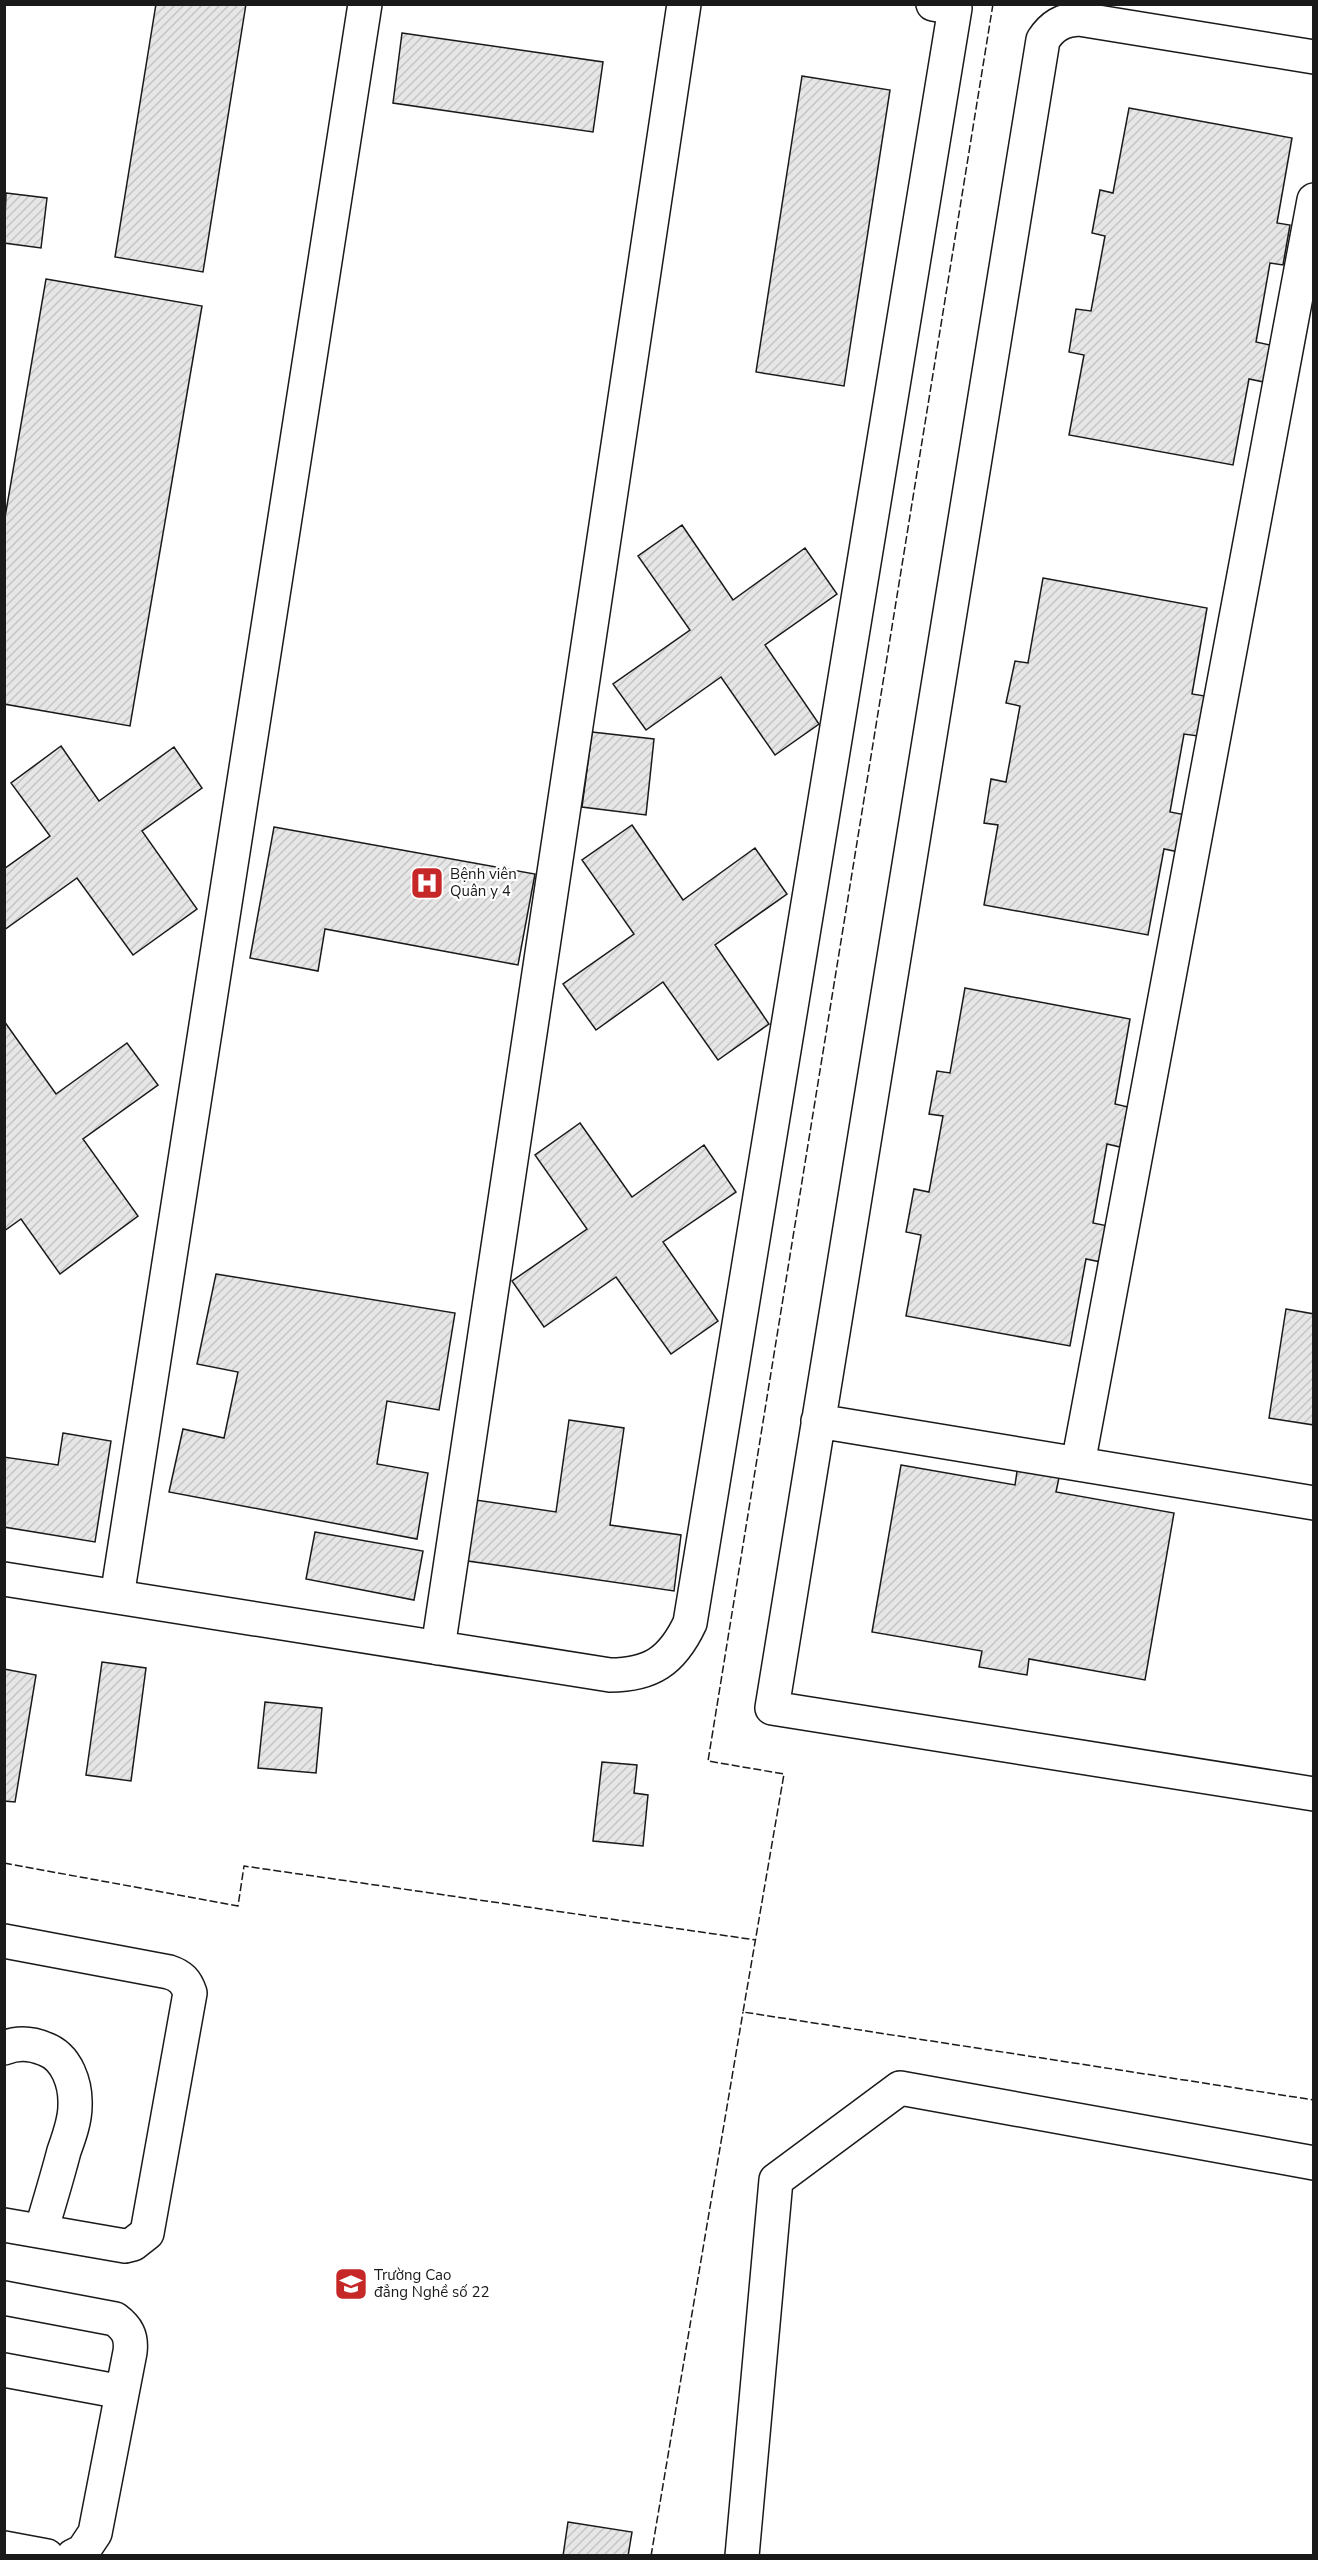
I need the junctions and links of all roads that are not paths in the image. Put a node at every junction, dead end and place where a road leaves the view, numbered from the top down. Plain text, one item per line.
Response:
1 (365, 4) edge
2 (684, 4) edge
3 (948, 6) edge
4 (1314, 57) edge
5 (1314, 200) edge
6 (818, 1421) junction
7 (1078, 1464) junction
8 (1314, 1503) edge
9 (4, 1579) edge
10 (117, 1597) junction
11 (438, 1648) junction
12 (1314, 1794) edge
13 (4, 1941) edge
14 (4, 2048) edge
15 (1314, 2163) edge
16 (4, 2224) edge
17 (41, 2231) junction
18 (4, 2298) edge
19 (4, 2370) edge
20 (122, 2392) junction
21 (4, 2548) edge
22 (47, 2556) edge
23 (73, 2556) edge
24 (742, 2556) edge

1 - 10 lane
2 - 11 lane
3 - 11 lane
4 - 6 lane
5 - 7 lane
6 - 7 lane
6 - 12 lane
7 - 8 lane
9 - 10 lane
10 - 11 lane
13 - 17 lane
14 - 17 lane
15 - 24 lane
16 - 17 lane
18 - 20 lane
19 - 20 lane
20 - 23 lane
21 - 22 lane

